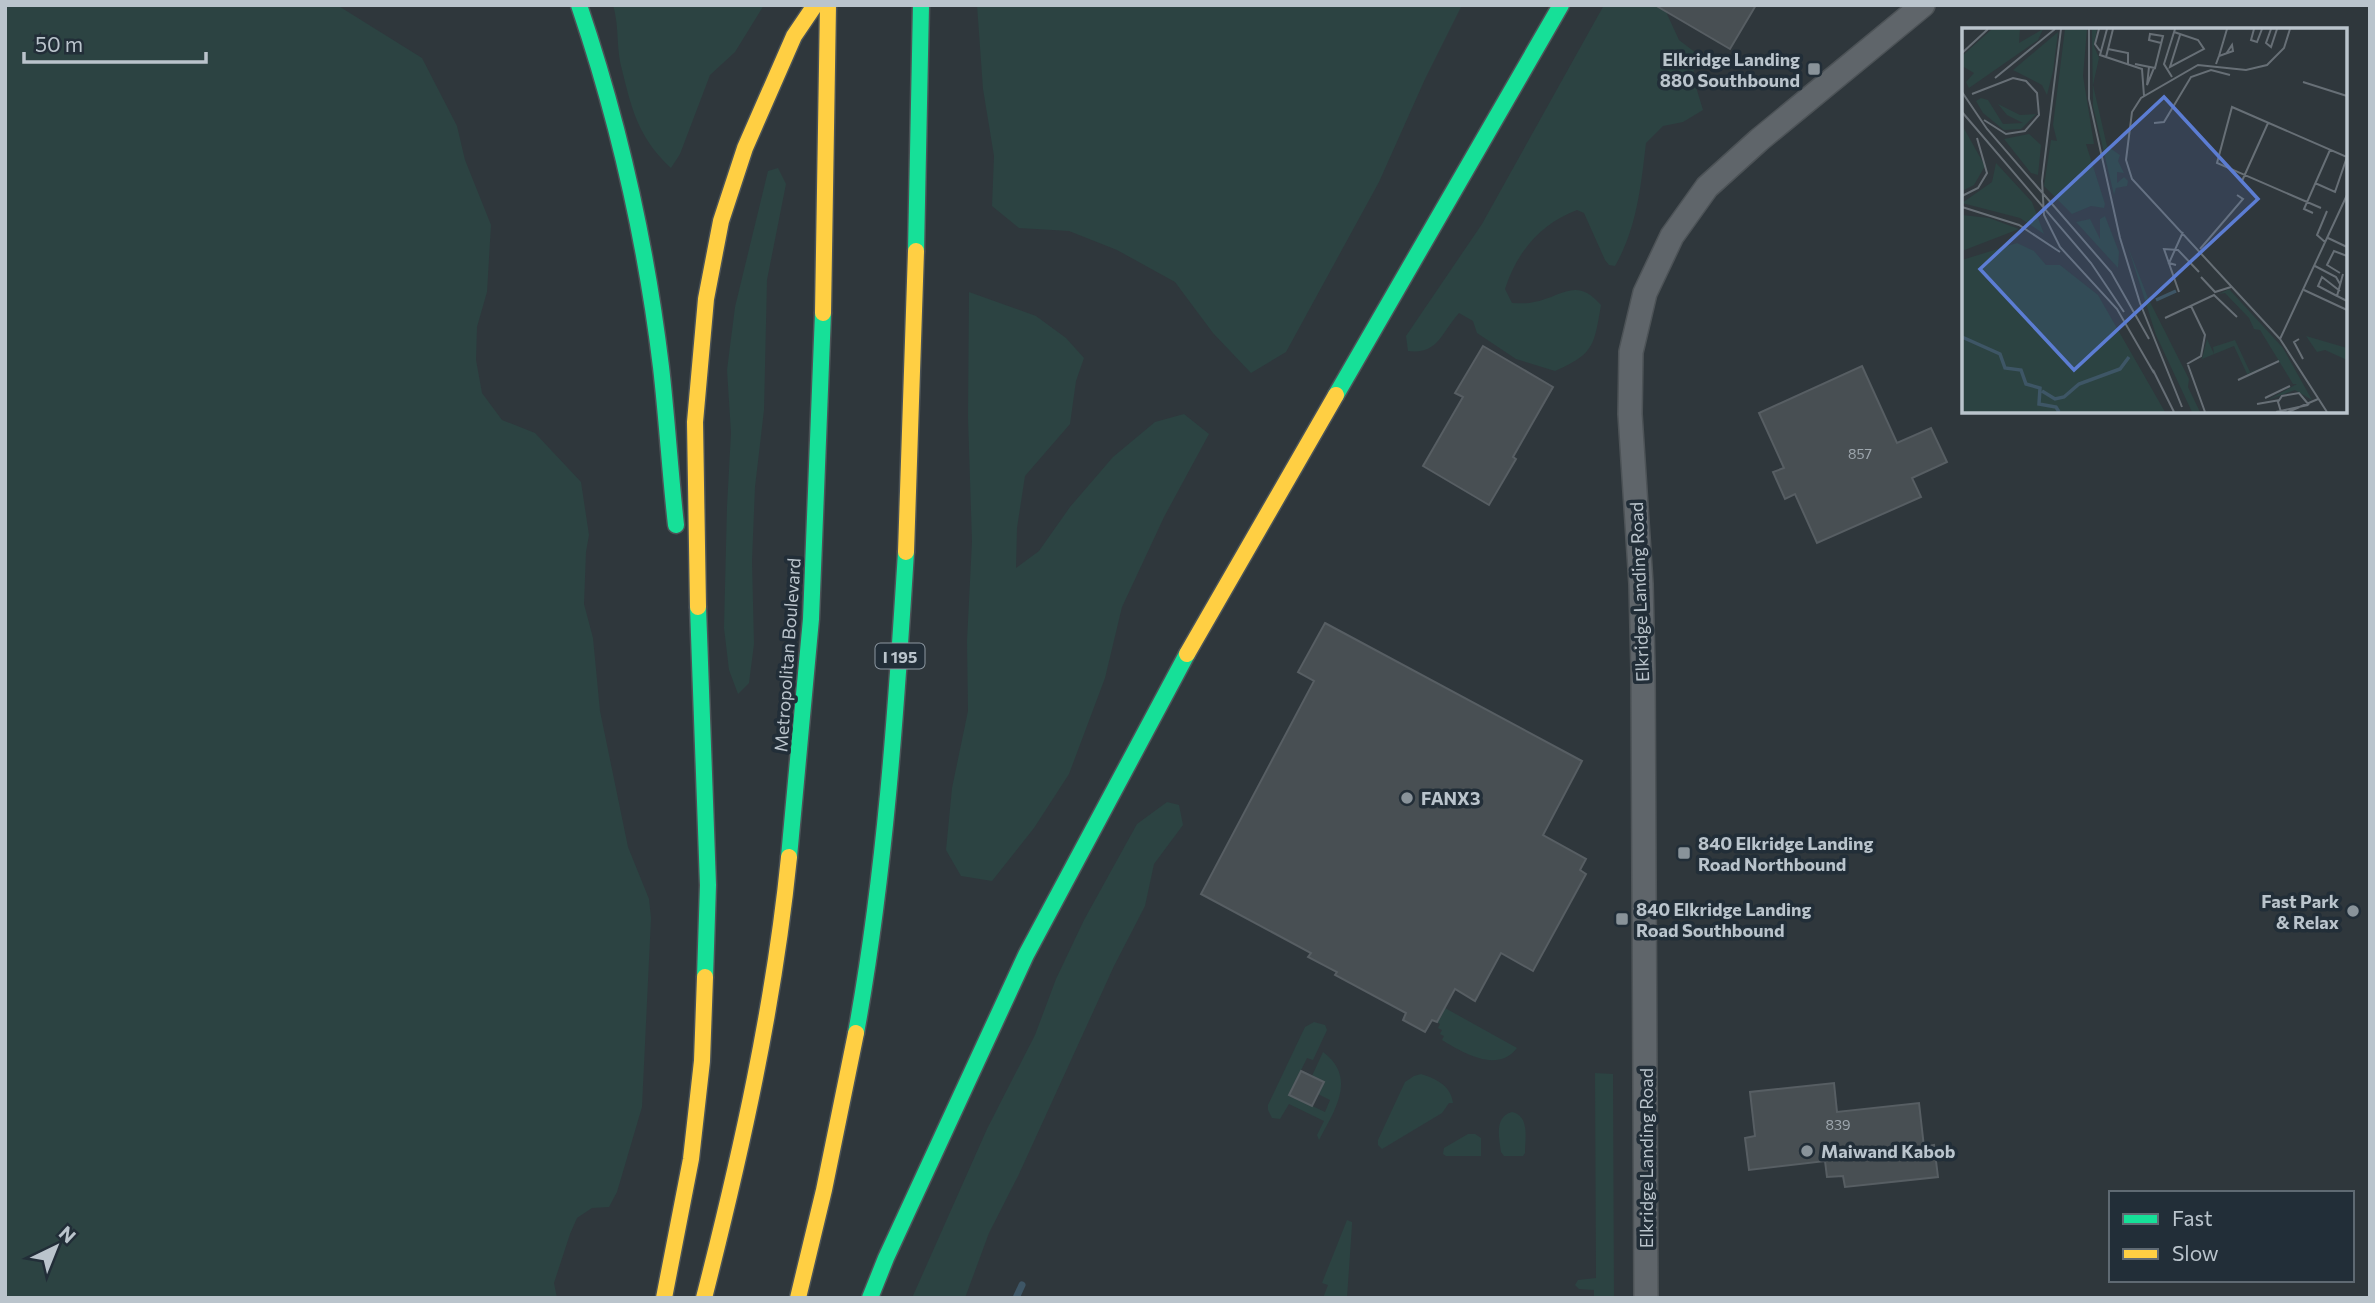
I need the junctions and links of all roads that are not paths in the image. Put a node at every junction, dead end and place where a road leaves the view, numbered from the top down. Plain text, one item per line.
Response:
1 (579, 5) edge
2 (814, 5) edge
3 (828, 5) edge
4 (921, 5) edge
5 (1561, 5) edge
6 (1923, 5) edge
7 (700, 697) junction
8 (664, 1298) edge
9 (704, 1298) edge
10 (799, 1298) edge
11 (870, 1298) edge
12 (1647, 1298) edge

1 - 7 highway
2 - 7 highway
3 - 9 highway, Metropolitan Boulevard
4 - 10 highway, I 195
5 - 11 highway
6 - 12 street, Elkridge Landing Road
7 - 8 highway

